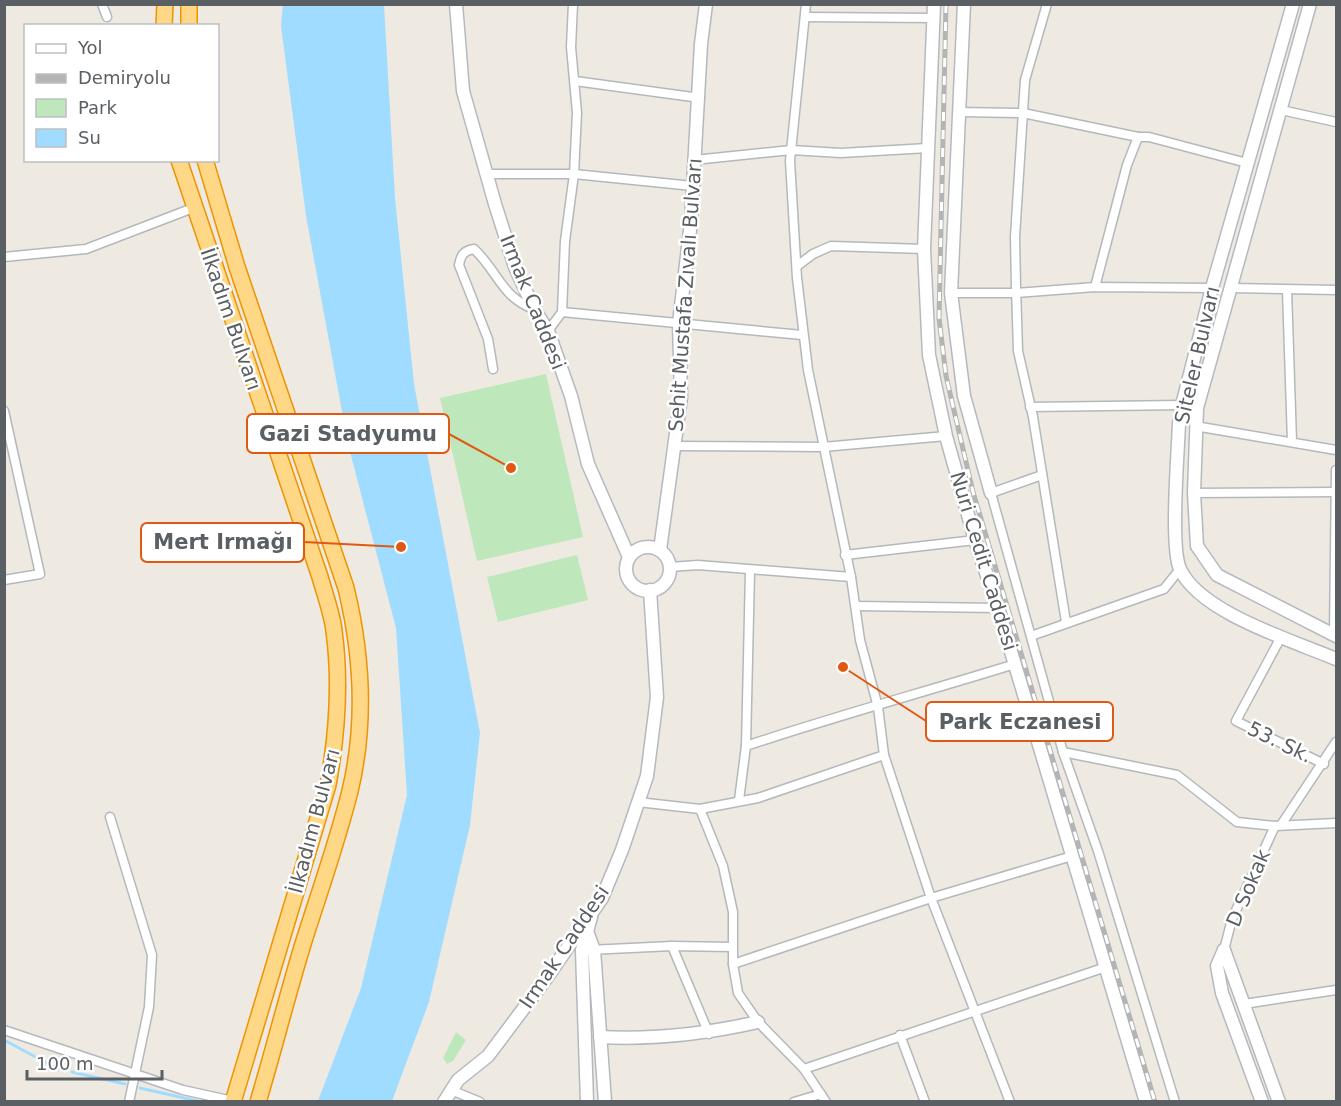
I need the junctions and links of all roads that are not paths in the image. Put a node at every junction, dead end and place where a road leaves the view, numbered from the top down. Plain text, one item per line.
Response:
1 (102, 4) edge
2 (165, 4) edge
3 (189, 4) edge
4 (456, 4) edge
5 (573, 4) edge
6 (706, 4) edge
7 (806, 4) edge
8 (933, 4) edge
9 (964, 4) edge
10 (1047, 4) edge
11 (1293, 4) edge
12 (1310, 4) edge
13 (107, 16) dead end
14 (805, 17) junction
15 (933, 18) junction
16 (164, 24) edge
17 (189, 24) edge
18 (575, 81) junction
19 (700, 98) junction
20 (1281, 110) junction
21 (958, 112) junction
22 (1023, 113) junction
23 (1336, 122) edge
24 (1138, 137) junction
25 (928, 148) junction
26 (791, 150) junction
27 (694, 160) junction
28 (180, 162) edge
29 (206, 162) edge
30 (1248, 163) junction
31 (486, 174) junction
32 (574, 174) junction
33 (693, 186) junction
34 (193, 208) junction
35 (924, 249) junction
36 (4, 257) edge
37 (797, 266) junction
38 (1095, 288) junction
39 (1212, 288) junction
40 (1231, 288) junction
41 (1287, 290) junction
42 (1336, 290) edge
43 (951, 293) junction
44 (1016, 293) junction
45 (534, 309) junction
46 (562, 312) junction
47 (679, 323) junction
48 (548, 331) junction
49 (802, 334) junction
50 (493, 369) dead end
51 (1182, 405) junction
52 (1030, 407) junction
53 (5, 413) edge
54 (1195, 426) junction
55 (946, 436) junction
56 (1292, 442) junction
57 (674, 446) junction
58 (823, 447) junction
59 (1336, 450) edge
60 (1336, 470) edge
61 (1042, 475) junction
62 (1336, 492) edge
63 (991, 493) junction
64 (1194, 493) junction
65 (975, 540) junction
66 (660, 550) junction
67 (845, 555) junction
68 (629, 557) junction
69 (670, 567) junction
70 (1180, 569) junction
71 (750, 571) junction
72 (851, 577) junction
73 (4, 580) edge
74 (650, 591) junction
75 (856, 606) junction
76 (998, 608) junction
77 (1066, 622) junction
78 (1031, 636) junction
79 (1335, 636) edge
80 (1281, 637) junction
81 (1336, 659) edge
82 (1015, 664) junction
83 (878, 706) junction
84 (1336, 742) edge
85 (746, 746) junction
86 (1063, 752) junction
87 (884, 755) junction
88 (1324, 764) junction
89 (739, 800) junction
90 (638, 802) junction
91 (700, 809) junction
92 (110, 817) dead end
93 (1336, 823) edge
94 (1278, 826) junction
95 (1072, 856) junction
96 (931, 897) junction
97 (592, 913) junction
98 (672, 945) junction
99 (732, 947) junction
100 (588, 950) junction
101 (1224, 950) junction
102 (733, 964) junction
103 (1106, 967) junction
104 (1336, 990) edge
105 (1244, 1004) junction
106 (975, 1009) junction
107 (758, 1022) junction
108 (4, 1030) edge
109 (709, 1034) junction
110 (900, 1035) junction
111 (600, 1037) junction
112 (804, 1069) junction
113 (134, 1074) junction
114 (451, 1090) junction
115 (824, 1098) edge
116 (129, 1101) edge
117 (233, 1101) edge
118 (258, 1101) edge
119 (444, 1101) edge
120 (480, 1101) edge
121 (587, 1101) edge
122 (605, 1101) edge
123 (794, 1101) edge
124 (925, 1101) edge
125 (1010, 1101) edge
126 (1146, 1101) edge
127 (1175, 1101) edge
128 (1262, 1101) edge
129 (1279, 1101) edge

1 - 13 street
2 - 16 highway
3 - 17 highway
4 - 31 street, Irmak Caddesi
5 - 18 street
6 - 19 street, Sehit Mustafa Zıvalı Bulvarı
7 - 14 street
8 - 15 street, Nuri Cedit Caddesi
9 - 21 street, Nuri Cedit Caddesi
10 - 22 street
11 - 30 street, Siteler Bulvarı
12 - 20 street, Siteler Bulvarı
14 - 15 street
14 - 26 street
15 - 25 street, Nuri Cedit Caddesi
18 - 19 street
18 - 32 street
19 - 27 street, Sehit Mustafa Zıvalı Bulvarı
20 - 23 street
20 - 40 street, Siteler Bulvarı
21 - 22 street
21 - 43 street, Nuri Cedit Caddesi
22 - 24 street
22 - 44 street
24 - 30 street
24 - 38 street
25 - 26 street
25 - 35 street, Nuri Cedit Caddesi
26 - 27 street
26 - 37 street
27 - 33 street, Sehit Mustafa Zıvalı Bulvarı
28 - 34 highway, İlkadım Bulvarı
29 - 118 highway, İlkadım Bulvarı
30 - 39 street, Siteler Bulvarı
31 - 32 street
31 - 45 street, Irmak Caddesi
32 - 33 street
32 - 46 street
33 - 47 street, Sehit Mustafa Zıvalı Bulvarı
34 - 36 street
34 - 117 highway, İlkadım Bulvarı
35 - 37 street
35 - 55 street, Nuri Cedit Caddesi
37 - 49 street
38 - 39 street
38 - 44 street
39 - 51 street, Siteler Bulvarı
40 - 41 street
40 - 54 street, Siteler Bulvarı
41 - 42 street
41 - 56 street
43 - 44 street
43 - 63 street, Nuri Cedit Caddesi
44 - 52 street
45 - 48 street, Irmak Caddesi
45 - 50 street
46 - 47 street
46 - 48 street
47 - 49 street
47 - 57 street, Sehit Mustafa Zıvalı Bulvarı
48 - 68 street, Irmak Caddesi
49 - 58 street
51 - 52 street
51 - 70 street, Siteler Bulvarı
52 - 61 street
53 - 73 street
54 - 56 street
54 - 64 street, Siteler Bulvarı
55 - 58 street
55 - 65 street, Nuri Cedit Caddesi
56 - 59 street
57 - 58 street
57 - 66 street, Sehit Mustafa Zıvalı Bulvarı
58 - 67 street
60 - 62 street
61 - 63 street
61 - 77 street
62 - 64 street
62 - 79 street
63 - 78 street
64 - 79 street, Siteler Bulvarı
65 - 67 street
65 - 76 street, Nuri Cedit Caddesi
66 - 68 street
66 - 69 street
67 - 72 street
68 - 74 street
69 - 71 street
69 - 74 street
70 - 77 street
70 - 80 street
71 - 72 street
71 - 85 street
72 - 75 street
74 - 90 street, Irmak Caddesi
75 - 76 street
75 - 83 street
76 - 82 street, Nuri Cedit Caddesi
77 - 78 street
78 - 86 street
80 - 81 street
80 - 88 street, 53. Sk.
82 - 83 street
82 - 95 street, Nuri Cedit Caddesi
83 - 85 street
83 - 87 street
84 - 88 street, D Sokak
85 - 89 street
86 - 94 street
86 - 127 street
87 - 89 street
87 - 96 street
88 - 94 street, D Sokak
89 - 91 street
90 - 91 street
90 - 97 street, Irmak Caddesi
91 - 99 street
92 - 113 street
93 - 94 street
94 - 101 street, D Sokak
95 - 96 street
95 - 103 street, Nuri Cedit Caddesi
96 - 102 street
96 - 106 street
97 - 100 street
97 - 114 street, Irmak Caddesi
98 - 99 street
98 - 100 street
98 - 109 street
99 - 102 street
100 - 111 street
100 - 121 street
101 - 105 street
101 - 128 street
102 - 107 street
103 - 106 street
103 - 126 street, Nuri Cedit Caddesi
104 - 105 street
105 - 129 street
106 - 110 street
106 - 125 street
107 - 109 street
107 - 112 street
108 - 113 street
109 - 111 street
110 - 112 street
110 - 124 street
111 - 122 street
112 - 115 street
113 - 116 street
113 - 117 street
114 - 119 street, Irmak Caddesi
114 - 120 street
115 - 123 street

